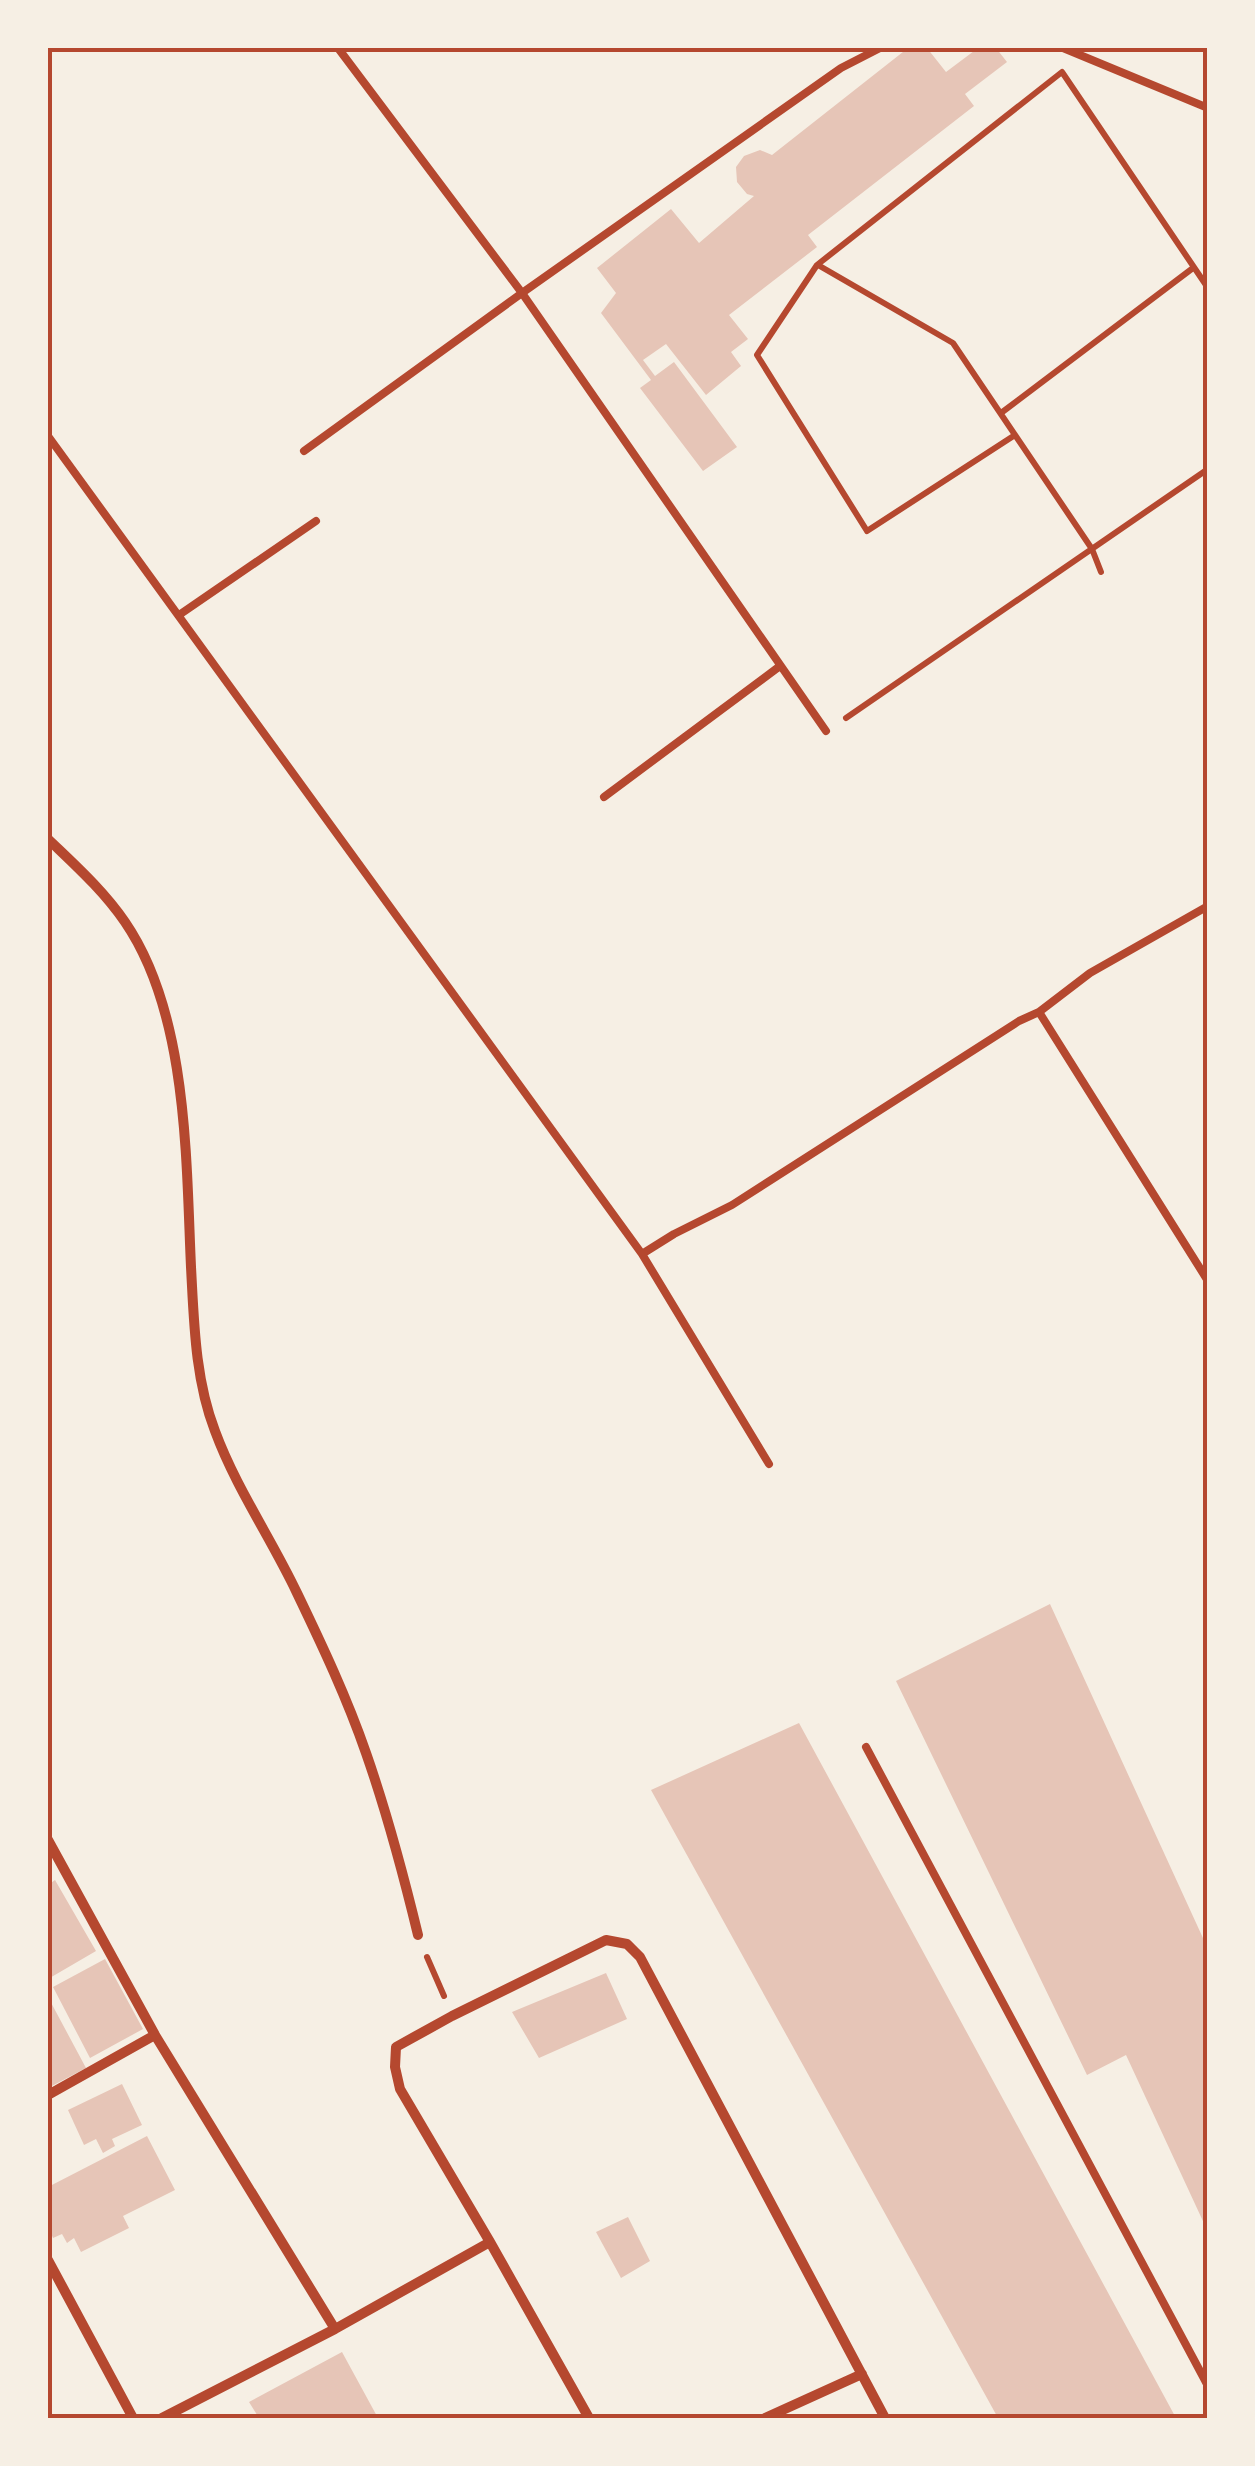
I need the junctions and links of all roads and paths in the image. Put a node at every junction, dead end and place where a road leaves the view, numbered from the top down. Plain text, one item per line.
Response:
1 (338, 48) edge
2 (880, 48) edge
3 (1063, 48) edge
4 (1208, 108) edge
5 (817, 265) junction
6 (1194, 268) junction
7 (1208, 288) edge
8 (522, 293) junction
9 (1000, 413) junction
10 (1015, 435) junction
11 (48, 436) edge
12 (304, 451) dead end
13 (1208, 469) edge
14 (316, 521) dead end
15 (1092, 548) junction
16 (1101, 572) dead end
17 (179, 614) junction
18 (780, 666) junction
19 (826, 732) joint
20 (604, 797) dead end
21 (48, 839) edge
22 (1208, 906) edge
23 (1038, 1012) junction
24 (642, 1254) junction
25 (1208, 1281) edge
26 (769, 1464) dead end
27 (866, 1747) dead end
28 (49, 1847) edge
29 (418, 1935) joint
30 (452, 2016) junction
31 (155, 2034) junction
32 (48, 2094) edge
33 (490, 2242) junction
34 (48, 2260) edge
35 (335, 2329) junction
36 (862, 2374) junction
37 (1208, 2386) edge
38 (133, 2418) edge
39 (162, 2418) edge
40 (589, 2418) edge
41 (765, 2418) edge
42 (885, 2418) edge

1 - 8 lane
2 - 8 lane
3 - 4 lane
5 - 6 path
5 - 9 path
5 - 10 path
6 - 7 path
6 - 9 path
8 - 12 lane
8 - 18 lane
9 - 10 path
10 - 15 path
11 - 17 lane
13 - 15 path
14 - 17 lane
15 - 16 path
15 - 19 path
17 - 24 lane
18 - 19 lane
18 - 20 lane
21 - 29 street
22 - 23 lane
23 - 24 lane
23 - 25 lane
24 - 26 lane
27 - 37 lane
28 - 31 street
29 - 30 path
30 - 33 street
30 - 36 street
31 - 32 street
31 - 35 street
33 - 35 street
33 - 40 street
34 - 38 street
35 - 39 street
36 - 41 street
36 - 42 street

